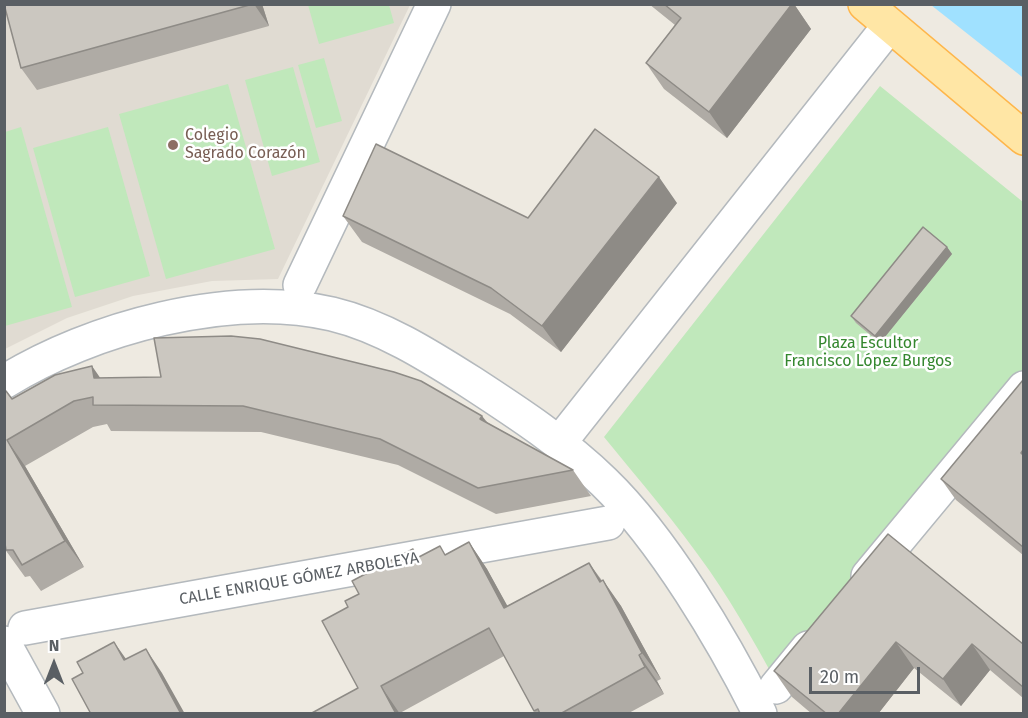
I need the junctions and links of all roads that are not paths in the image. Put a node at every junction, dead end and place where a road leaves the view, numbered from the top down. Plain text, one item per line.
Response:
1 (434, 4) edge
2 (865, 4) edge
3 (889, 26) junction
4 (1023, 138) edge
5 (300, 285) dead end
6 (4, 382) edge
7 (1023, 388) edge
8 (560, 442) junction
9 (608, 523) dead end
10 (852, 596) edge
11 (829, 623) edge
12 (15, 635) edge
13 (768, 700) edge
14 (43, 714) edge

1 - 5 street
2 - 3 main road
3 - 4 main road
3 - 8 street
6 - 8 street
7 - 10 street
8 - 13 street
9 - 12 street, CALLE ENRIQUE GÓMEZ ARBOLEYA
11 - 13 street
12 - 14 street

